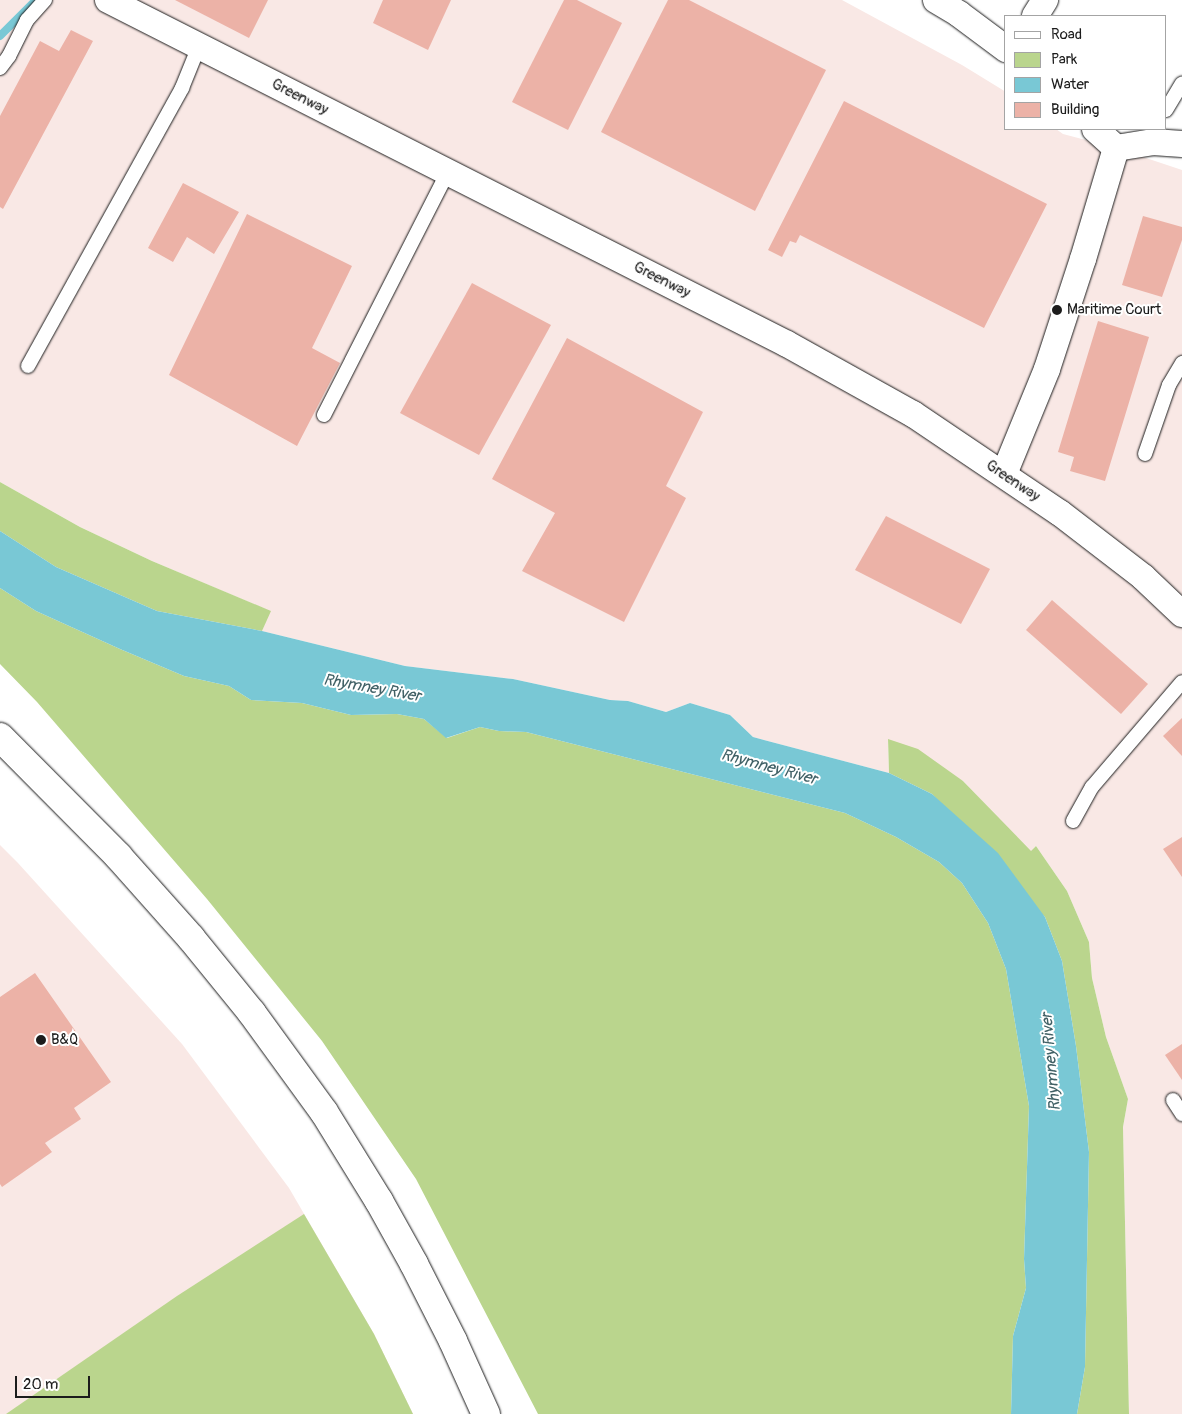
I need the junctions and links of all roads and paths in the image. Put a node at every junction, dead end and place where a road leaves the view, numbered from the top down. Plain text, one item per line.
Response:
1 (45, 0) edge
2 (108, 0) edge
3 (936, 0) edge
4 (1045, 0) edge
5 (1036, 15) edge
6 (199, 46) junction
7 (1004, 48) edge
8 (0, 68) edge
9 (1182, 83) edge
10 (1167, 108) edge
11 (1096, 130) edge
12 (1156, 135) edge
13 (1182, 144) edge
14 (1116, 148) junction
15 (448, 172) junction
16 (1182, 363) edge
17 (28, 366) dead end
18 (324, 415) dead end
19 (1145, 454) dead end
20 (1004, 474) junction
21 (1182, 614) edge
22 (1182, 682) edge
23 (0, 738) edge
24 (1073, 821) dead end
25 (1173, 1100) dead end
26 (1182, 1114) edge
27 (486, 1414) edge

1 - 8 lane
2 - 6 street, Greenway
3 - 7 street
4 - 5 street
6 - 15 street, Greenway
6 - 17 lane
9 - 10 lane
11 - 14 street
12 - 13 street
12 - 14 street
14 - 20 street
15 - 18 lane
15 - 20 street, Greenway
16 - 19 lane
20 - 21 street, Greenway
22 - 24 lane
23 - 27 main road
25 - 26 lane

